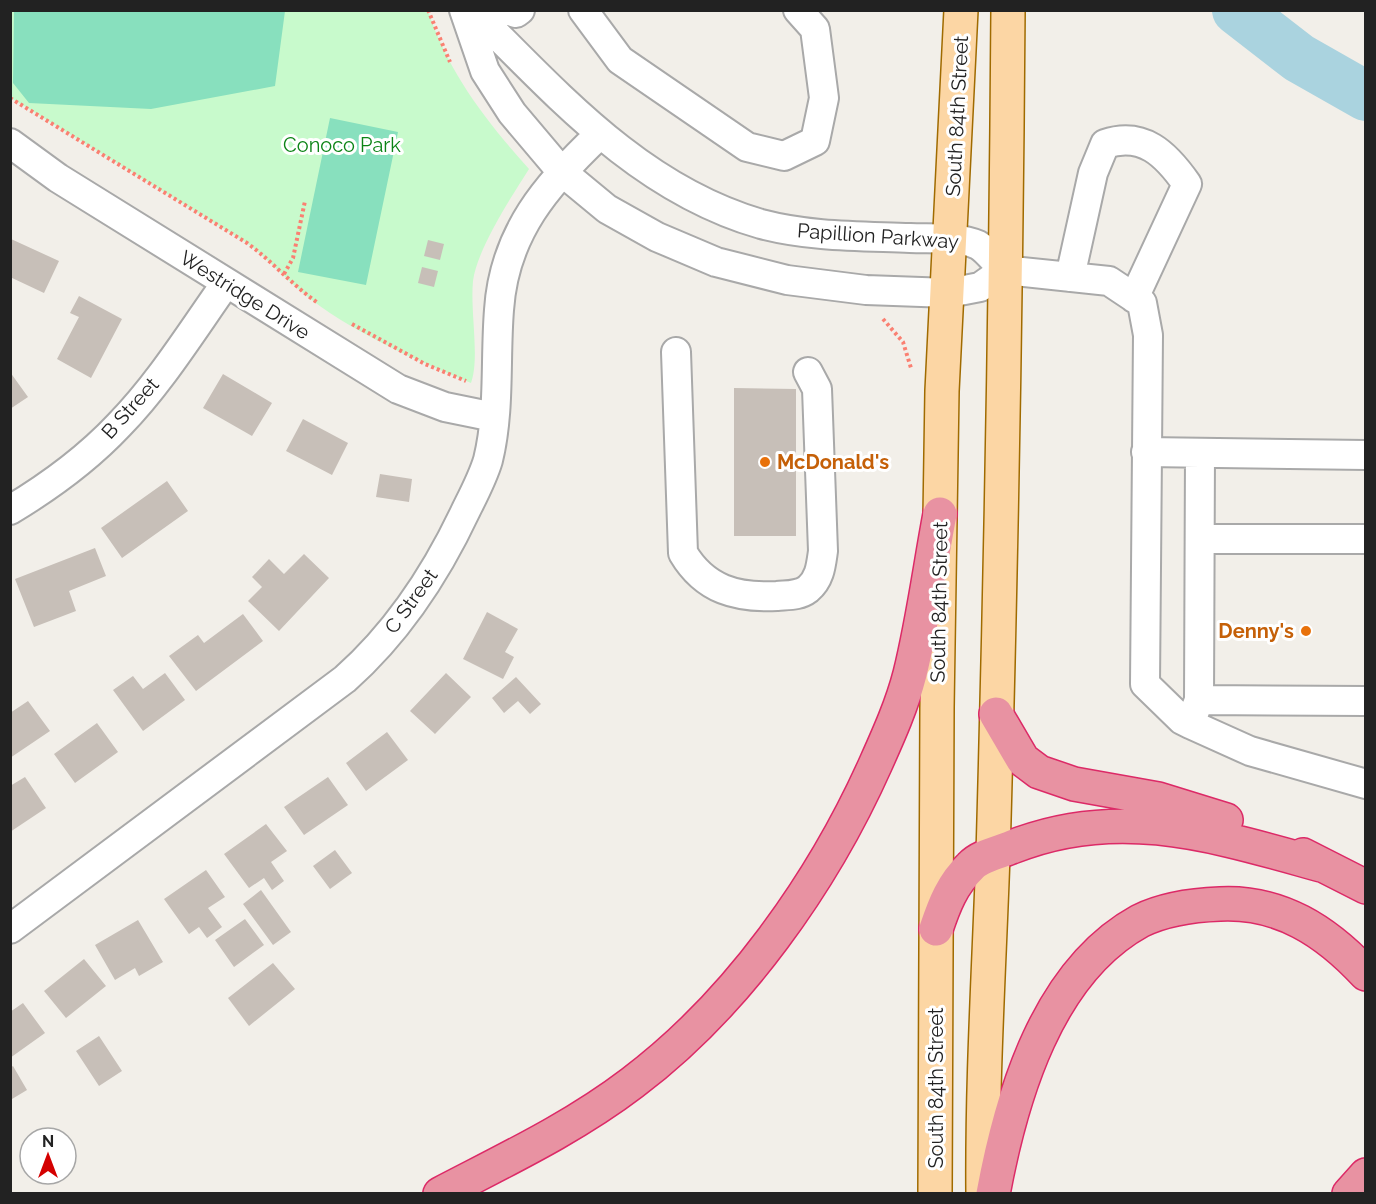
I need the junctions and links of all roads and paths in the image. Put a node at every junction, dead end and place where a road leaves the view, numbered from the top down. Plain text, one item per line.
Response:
1 (464, 10) edge
2 (472, 10) edge
3 (506, 10) edge
4 (520, 10) edge
5 (584, 10) edge
6 (798, 10) edge
7 (961, 13) edge
8 (1008, 25) edge
9 (10, 98) edge
10 (600, 134) junction
11 (10, 143) edge
12 (561, 171) junction
13 (305, 201) dead end
14 (950, 239) junction
15 (1004, 270) junction
16 (284, 274) junction
17 (1070, 277) junction
18 (226, 283) junction
19 (949, 293) junction
20 (1134, 298) junction
21 (326, 309) dead end
22 (876, 315) dead end
23 (346, 321) dead end
24 (676, 352) dead end
25 (808, 372) dead end
26 (912, 372) dead end
27 (471, 383) dead end
28 (494, 417) junction
29 (1146, 452) junction
30 (1200, 453) junction
31 (1365, 454) edge
32 (10, 510) edge
33 (940, 514) junction
34 (1200, 539) junction
35 (1365, 539) edge
36 (1365, 701) edge
37 (1195, 712) junction
38 (996, 714) junction
39 (1365, 784) edge
40 (993, 855) junction
41 (1321, 865) junction
42 (1365, 887) edge
43 (10, 929) edge
44 (936, 929) junction
45 (1365, 974) edge
46 (1365, 1175) edge
47 (440, 1194) edge
48 (935, 1194) edge
49 (983, 1194) edge
50 (993, 1194) edge
51 (1349, 1194) edge

1 - 12 street
2 - 10 street, Papillion Parkway
3 - 4 street
5 - 6 street
7 - 14 main road, South 84th Street
8 - 15 main road
9 - 16 path
10 - 12 street, C Street
10 - 14 street, Papillion Parkway
11 - 18 street, Westridge Drive
12 - 19 street
12 - 28 street, C Street
13 - 16 path
14 - 15 street, Papillion Parkway
14 - 19 main road, South 84th Street
15 - 17 street
15 - 19 street
15 - 38 main road
16 - 21 path
17 - 20 street
17 - 20 street
18 - 28 street, Westridge Drive
18 - 32 street, B Street
19 - 33 main road, South 84th Street
20 - 29 street
22 - 26 path
23 - 27 path
24 - 25 street
28 - 43 street, C Street
29 - 30 street
29 - 37 street
30 - 31 street
30 - 34 street
33 - 44 main road, South 84th Street
33 - 47 highway
34 - 35 street
34 - 37 street
36 - 37 street
37 - 39 street
38 - 40 main road
38 - 41 highway
40 - 41 highway
40 - 44 highway
40 - 49 main road
41 - 42 highway
44 - 48 main road, South 84th Street
45 - 50 highway
46 - 51 highway

